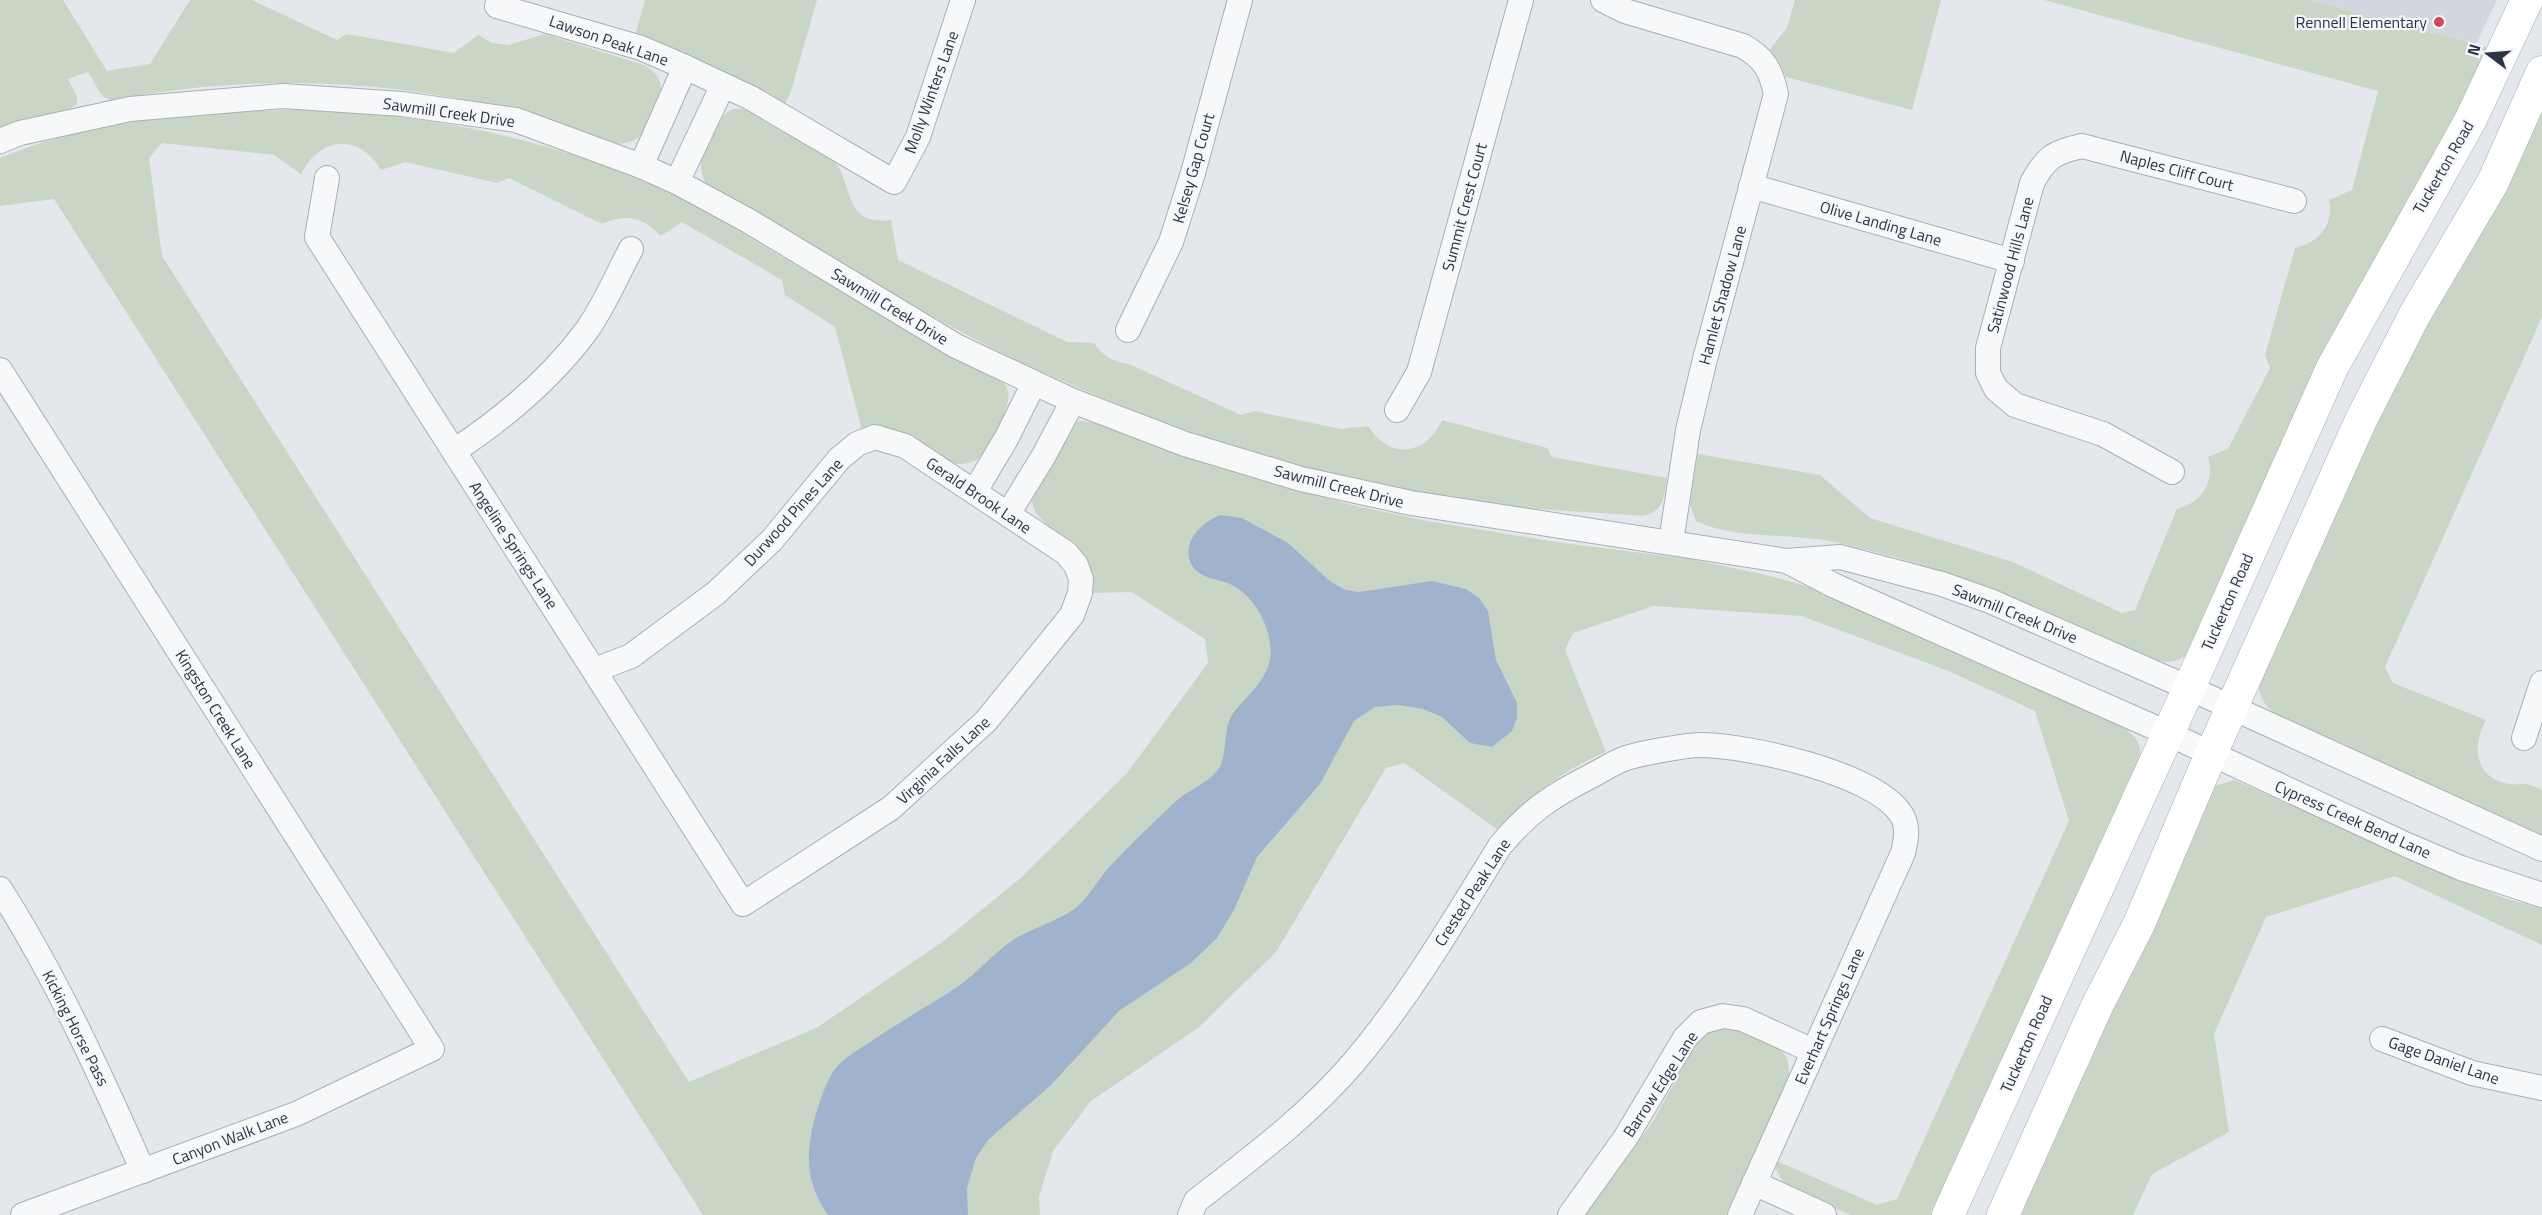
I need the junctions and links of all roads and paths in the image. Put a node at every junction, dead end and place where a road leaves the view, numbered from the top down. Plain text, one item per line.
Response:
1 (963, 0) edge
2 (1240, 0) edge
3 (1521, 0) edge
4 (1603, 0) edge
5 (2527, 0) edge
6 (498, 3) edge
7 (685, 67) junction
8 (2542, 72) edge
9 (723, 85) junction
10 (0, 141) edge
11 (2059, 151) joint
12 (641, 166) junction
13 (327, 178) dead end
14 (677, 182) junction
15 (894, 182) joint
16 (1751, 186) junction
17 (2294, 201) dead end
18 (631, 249) dead end
19 (2012, 261) junction
20 (1128, 330) dead end
21 (0, 370) edge
22 (1034, 383) junction
23 (1073, 401) junction
24 (1397, 410) dead end
25 (875, 437) joint
26 (454, 450) junction
27 (2172, 472) dead end
28 (975, 491) junction
29 (1008, 514) junction
30 (1671, 542) junction
31 (1787, 561) junction
32 (1076, 565) joint
33 (594, 670) junction
34 (2542, 682) edge
35 (2190, 688) junction
36 (2233, 709) junction
37 (2167, 733) junction
38 (2524, 738) dead end
39 (2211, 754) junction
40 (1903, 816) joint
41 (2542, 849) edge
42 (0, 889) edge
43 (2542, 896) edge
44 (743, 903) joint
45 (2382, 1039) dead end
46 (432, 1049) joint
47 (1813, 1052) junction
48 (2542, 1088) edge
49 (143, 1171) junction
50 (1754, 1183) junction
51 (23, 1215) edge
52 (1190, 1215) edge
53 (1570, 1215) edge
54 (1740, 1215) edge
55 (1824, 1215) edge
56 (1948, 1215) edge
57 (2003, 1215) edge

1 - 15 street, Molly Winters Lane
2 - 20 street, Kelsey Gap Court
3 - 24 street, Summit Crest Court
4 - 16 street, Hamlet Shadow Lane
5 - 35 main road, Tuckerton Road
6 - 7 street, Lawson Peak Lane
7 - 9 street, Lawson Peak Lane
7 - 12 street, Lawson Peak Lane
8 - 36 main road
9 - 14 street
9 - 15 street, Lawson Peak Lane
10 - 12 street, Sawmill Creek Drive
11 - 17 street, Naples Cliff Court
11 - 19 street, Satinwood Hills Lane
12 - 14 street, Sawmill Creek Drive
13 - 26 street, Angeline Springs Lane
14 - 22 street, Sawmill Creek Drive
16 - 19 street, Olive Landing Lane
16 - 30 street, Hamlet Shadow Lane
18 - 26 street
19 - 27 street, Satinwood Hills Lane
21 - 46 street, Kingston Creek Lane
22 - 23 street, Sawmill Creek Drive
22 - 28 street
23 - 29 street
23 - 30 street, Sawmill Creek Drive
25 - 28 street, Gerald Brook Lane
25 - 33 street, Durwood Pines Lane
26 - 33 street, Angeline Springs Lane
28 - 29 street, Gerald Brook Lane
29 - 32 street, Gerald Brook Lane
30 - 31 street, Sawmill Creek Drive
31 - 35 street, Sawmill Creek Drive
31 - 37 street, Sawmill Creek Drive
32 - 44 street, Virginia Falls Lane
33 - 44 street, Angeline Springs Lane
34 - 38 street
35 - 36 street, Sawmill Creek Drive
35 - 37 main road, Tuckerton Road
36 - 39 main road
36 - 41 street
37 - 39 street, Cypress Creek Bend Lane
37 - 56 main road, Tuckerton Road
39 - 43 street, Cypress Creek Bend Lane
39 - 57 main road
40 - 47 street, Everhart Springs Lane
40 - 52 street, Crested Peak Lane
42 - 49 street, Kicking Horse Pass
45 - 48 street, Gage Daniel Lane
46 - 49 street, Canyon Walk Lane
47 - 50 street, Everhart Springs Lane
47 - 53 street, Barrow Edge Lane
49 - 51 street, Canyon Walk Lane
50 - 54 street, Everhart Springs Lane
50 - 55 street

